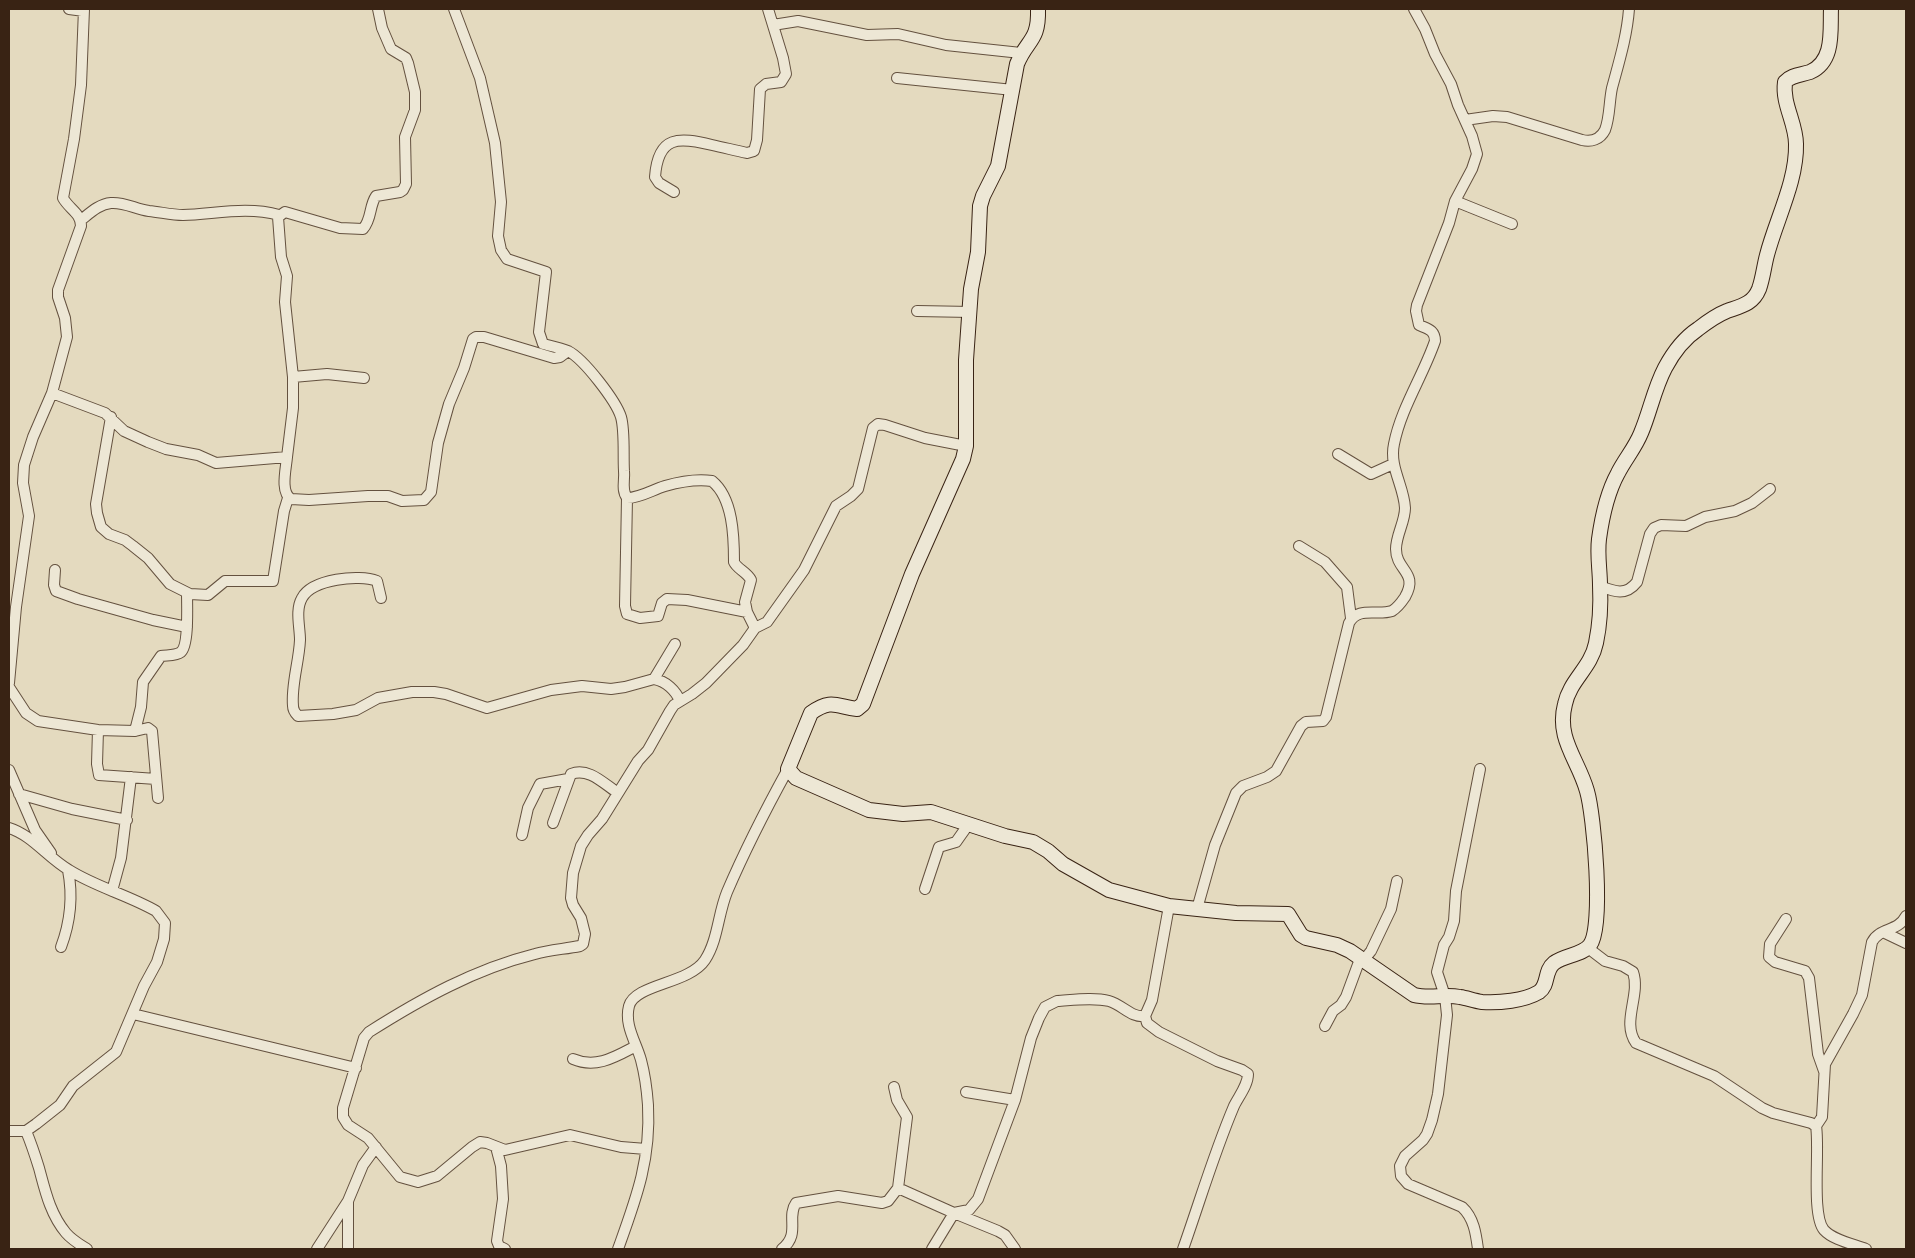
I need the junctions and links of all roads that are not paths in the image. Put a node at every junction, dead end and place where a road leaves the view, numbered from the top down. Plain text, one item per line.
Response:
1 (69, 9) edge
2 (378, 9) edge
3 (454, 9) edge
4 (768, 9) edge
5 (1038, 9) edge
6 (1414, 9) edge
7 (1629, 9) edge
8 (1831, 9) edge
9 (84, 10) edge
10 (773, 25) junction
11 (1021, 53) junction
12 (897, 78) dead end
13 (1013, 90) junction
14 (1465, 120) junction
15 (674, 192) dead end
16 (1455, 201) junction
17 (279, 215) junction
18 (81, 220) junction
19 (1512, 224) dead end
20 (917, 311) dead end
21 (970, 312) junction
22 (568, 351) junction
23 (293, 376) junction
24 (364, 378) dead end
25 (52, 393) junction
26 (111, 417) junction
27 (966, 446) junction
28 (1338, 454) dead end
29 (287, 457) junction
30 (1393, 464) junction
31 (1770, 488) dead end
32 (288, 498) junction
33 (627, 498) junction
34 (1298, 546) dead end
35 (55, 570) dead end
36 (1600, 586) junction
37 (187, 593) junction
38 (381, 598) dead end
39 (747, 612) junction
40 (1352, 618) junction
41 (187, 626) junction
42 (756, 628) junction
43 (675, 644) dead end
44 (654, 679) junction
45 (9, 682) edge
46 (9, 686) edge
47 (680, 701) junction
48 (98, 730) junction
49 (135, 731) junction
50 (788, 769) junction
51 (1480, 769) dead end
52 (9, 770) edge
53 (132, 777) junction
54 (156, 778) junction
55 (568, 778) junction
56 (618, 793) junction
57 (19, 794) junction
58 (158, 798) dead end
59 (127, 820) junction
60 (553, 823) dead end
61 (968, 825) junction
62 (9, 828) edge
63 (522, 835) dead end
64 (59, 864) junction
65 (68, 870) junction
66 (1397, 882) dead end
67 (925, 889) dead end
68 (112, 891) junction
69 (1169, 906) junction
70 (1197, 909) junction
71 (1906, 916) edge
72 (1786, 919) dead end
73 (1883, 932) junction
74 (1906, 943) edge
75 (60, 947) dead end
76 (1588, 948) junction
77 (1360, 959) junction
78 (1445, 996) junction
79 (133, 1014) junction
80 (1145, 1016) junction
81 (1325, 1026) dead end
82 (636, 1046) junction
83 (573, 1059) dead end
84 (356, 1068) junction
85 (1825, 1072) junction
86 (894, 1087) dead end
87 (966, 1092) dead end
88 (1015, 1100) junction
89 (1816, 1126) junction
90 (9, 1130) edge
91 (26, 1131) junction
92 (376, 1147) junction
93 (496, 1147) junction
94 (646, 1149) junction
95 (898, 1188) junction
96 (348, 1202) junction
97 (954, 1213) junction
98 (87, 1249) edge
99 (317, 1249) edge
100 (348, 1249) edge
101 (505, 1249) edge
102 (618, 1249) edge
103 (782, 1249) edge
104 (932, 1249) edge
105 (1016, 1249) edge
106 (1183, 1249) edge
107 (1478, 1249) edge
108 (1866, 1249) edge

1 - 9 street
2 - 17 street
3 - 22 street
4 - 10 street
5 - 11 street
6 - 14 street
7 - 14 street
8 - 36 street
9 - 18 street
10 - 11 street
10 - 15 street
11 - 13 street
12 - 13 street
13 - 21 street
14 - 16 street
16 - 19 street
16 - 30 street
17 - 18 street
17 - 23 street
18 - 25 street
20 - 21 street
21 - 27 street
22 - 32 street
22 - 33 street
23 - 24 street
23 - 29 street
25 - 26 street
25 - 45 street
26 - 29 street
26 - 37 street
27 - 42 street
27 - 50 street
28 - 30 street
29 - 32 street
30 - 40 street
31 - 36 street
32 - 37 street
33 - 39 street
33 - 39 street
34 - 40 street
35 - 41 street
36 - 76 street
37 - 41 street
38 - 44 street
39 - 42 street
40 - 70 street
41 - 49 street
42 - 47 street
43 - 44 street
44 - 47 street
46 - 48 street
47 - 56 street
48 - 49 street
48 - 53 street
49 - 54 street
50 - 61 street
50 - 82 street
51 - 78 street
52 - 57 street
53 - 54 street
53 - 59 street
54 - 58 street
55 - 56 street
55 - 60 street
55 - 63 street
56 - 84 street
57 - 59 street
57 - 64 street
59 - 68 street
61 - 67 street
61 - 69 street
62 - 64 street
64 - 65 street
65 - 68 street
65 - 75 street
66 - 77 street
68 - 79 street
69 - 70 street
69 - 80 street
70 - 77 street
71 - 73 street
72 - 85 street
73 - 74 street
73 - 85 street
76 - 78 street
76 - 89 street
77 - 78 street
77 - 81 street
78 - 107 street
79 - 84 street
79 - 91 street
80 - 88 street
80 - 106 street
82 - 83 street
82 - 94 street
84 - 92 street
85 - 89 street
86 - 95 street
87 - 88 street
88 - 97 street
89 - 108 street
90 - 91 street
91 - 98 street
92 - 93 street
92 - 96 street
93 - 94 street
93 - 101 street
94 - 102 street
95 - 97 street
95 - 103 street
96 - 99 street
96 - 100 street
97 - 104 street
97 - 105 street

